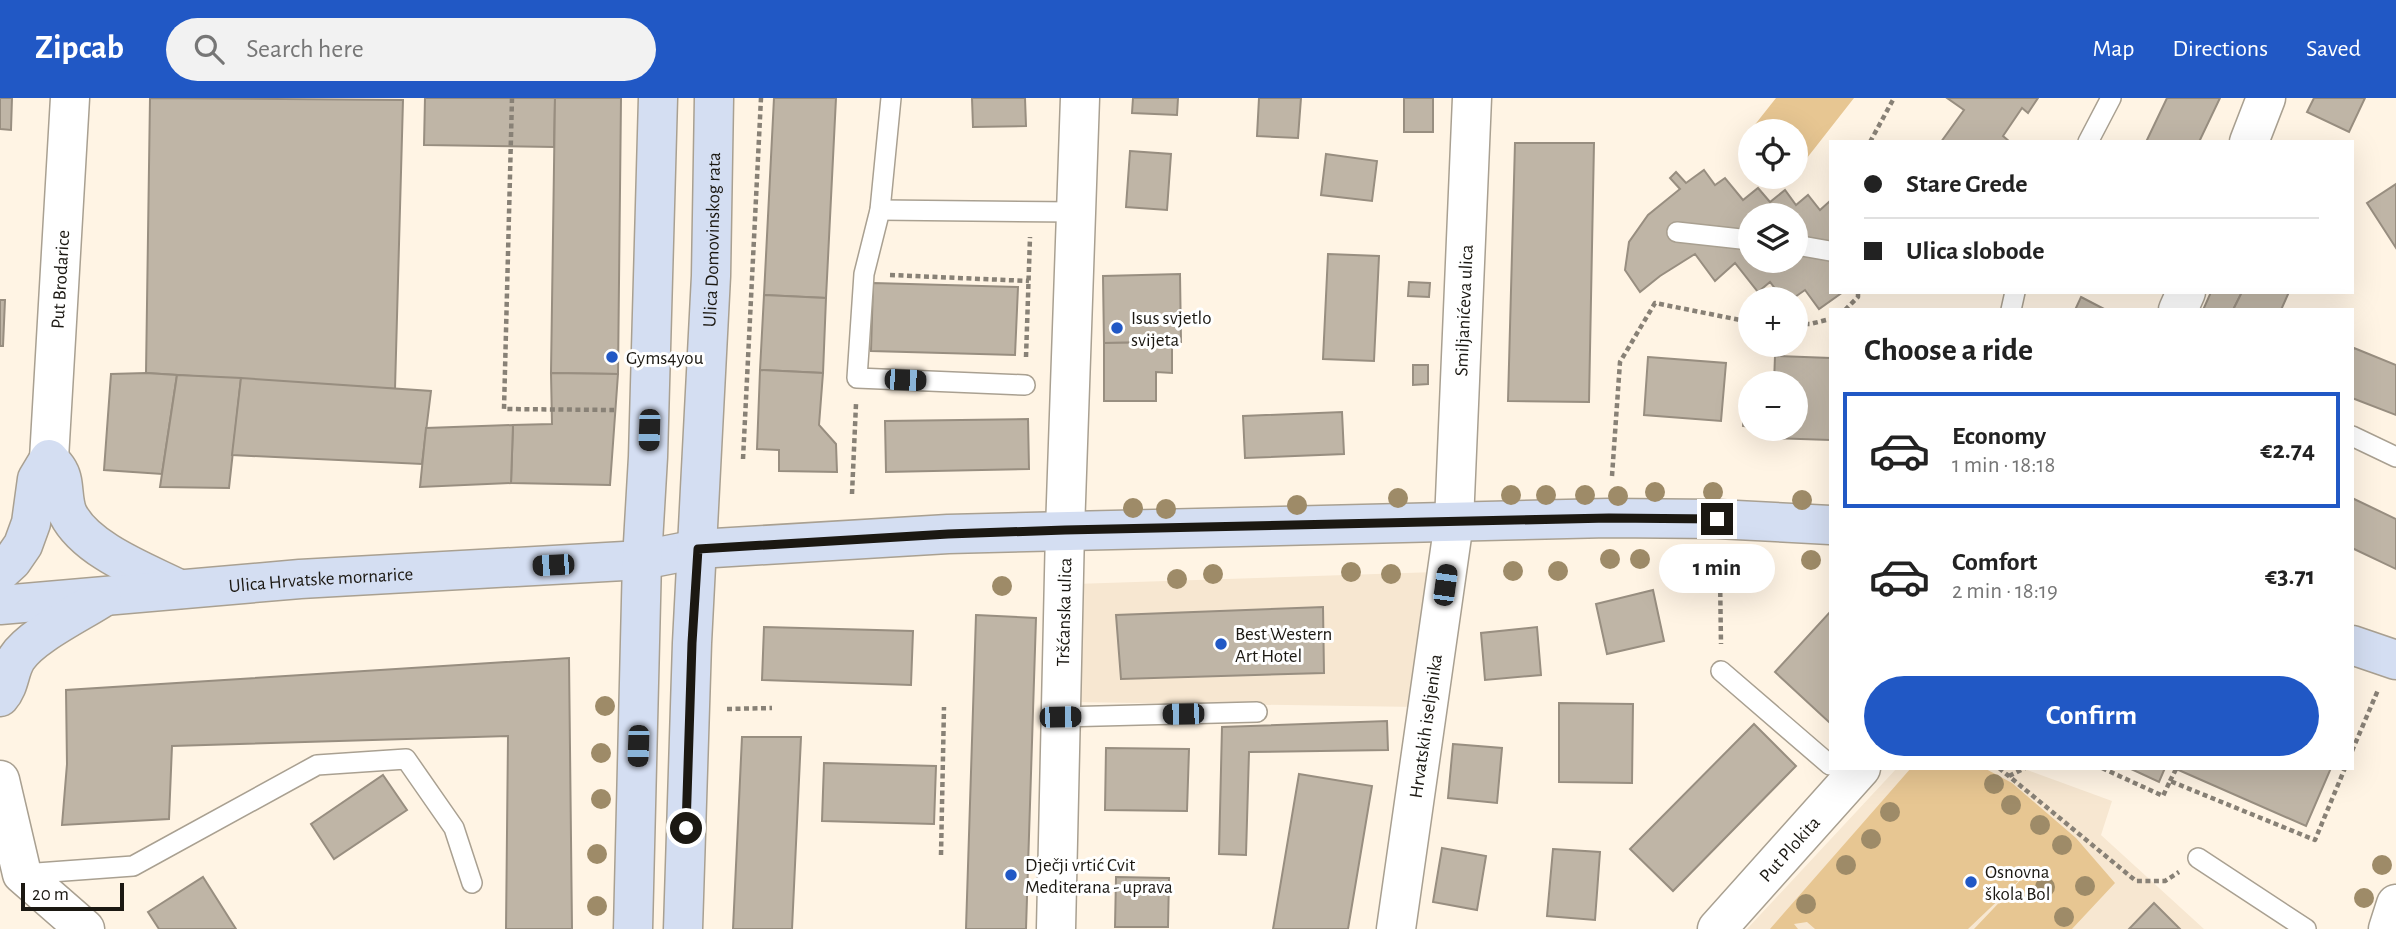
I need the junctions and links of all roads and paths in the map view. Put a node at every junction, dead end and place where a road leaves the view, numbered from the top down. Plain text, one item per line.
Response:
1 (70, 98) edge
2 (512, 98) edge
3 (658, 98) edge
4 (715, 98) edge
5 (761, 98) edge
6 (891, 98) edge
7 (1080, 98) edge
8 (1472, 98) edge
9 (1894, 98) edge
10 (2111, 98) edge
11 (2266, 98) edge
12 (1871, 140) edge
13 (2089, 140) edge
14 (2250, 140) edge
15 (880, 210) junction
16 (1031, 211) junction
17 (1075, 212) junction
18 (1677, 232) dead end
19 (1738, 239) edge
20 (1808, 247) edge
21 (1829, 251) edge
22 (864, 274) junction
23 (1029, 281) junction
24 (1858, 294) edge
25 (1847, 308) edge
26 (1829, 318) edge
27 (1738, 320) edge
28 (1808, 324) edge
29 (857, 378) junction
30 (1025, 384) joint
31 (626, 410) dead end
32 (2354, 437) edge
33 (2396, 457) edge
34 (49, 459) junction
35 (743, 459) dead end
36 (1612, 476) dead end
37 (852, 494) dead end
38 (1454, 522) junction
39 (1829, 525) edge
40 (1065, 530) junction
41 (698, 549) junction
42 (642, 559) junction
43 (0, 572) edge
44 (1720, 575) dead end
45 (179, 589) junction
46 (108, 595) junction
47 (0, 605) edge
48 (2354, 646) edge
49 (2396, 660) edge
50 (1721, 671) joint
51 (0, 697) edge
52 (2374, 699) dead end
53 (944, 707) dead end
54 (772, 708) dead end
55 (716, 710) dead end
56 (1257, 712) dead end
57 (1060, 717) junction
58 (2354, 746) edge
59 (1829, 758) edge
60 (1844, 770) edge
61 (2001, 770) edge
62 (2020, 770) edge
63 (2106, 770) edge
64 (2175, 770) edge
65 (2344, 770) edge
66 (2009, 775) junction
67 (0, 780) edge
68 (2170, 781) junction
69 (941, 855) dead end
70 (2198, 858) joint
71 (11, 877) edge
72 (472, 883) dead end
73 (2396, 904) edge
74 (85, 929) edge
75 (633, 929) edge
76 (684, 929) edge
77 (1056, 929) edge
78 (1396, 929) edge
79 (1717, 929) edge
80 (2306, 929) edge
81 (2388, 929) edge

1 - 34 street, Put Brodarice
2 - 31 path
3 - 42 main road
4 - 41 main road, Ulica Domovinskog rata
5 - 35 path
6 - 15 lane
7 - 17 street, Tršćanska ulica
8 - 38 street, Smiljanićeva ulica
9 - 12 path
10 - 13 lane
11 - 14 street
15 - 16 lane
15 - 22 lane
16 - 17 lane
16 - 23 path
17 - 40 street, Tršćanska ulica
18 - 19 lane
20 - 21 lane
22 - 23 path
22 - 29 lane
23 - 30 path
24 - 25 path
26 - 28 path
27 - 36 path
29 - 30 lane
29 - 37 path
32 - 33 lane
34 - 43 main road
34 - 45 main road
38 - 39 main road, Ulica Hrvatske mornarice
38 - 40 main road, Ulica Hrvatske mornarice
38 - 78 street, Hrvatskih iseljenika
40 - 41 main road, Ulica Hrvatske mornarice
40 - 57 street, Tršćanska ulica
41 - 42 main road, Ulica Hrvatske mornarice
41 - 76 main road, Ulica Domovinskog rata
42 - 45 main road, Ulica Hrvatske mornarice
42 - 75 main road
44 - 50 path
45 - 46 main road, Ulica Hrvatske mornarice
46 - 47 main road, Ulica Hrvatske mornarice
46 - 51 main road
48 - 49 main road
50 - 59 lane
52 - 58 path
53 - 69 path
54 - 55 path
56 - 57 lane
57 - 77 street, Tršćanska ulica
60 - 79 street, Put Plokita
61 - 66 path
62 - 66 path
63 - 68 path
64 - 68 path
65 - 68 path
66 - 70 path
67 - 71 street
70 - 80 lane
71 - 72 lane
71 - 74 street
73 - 81 street

